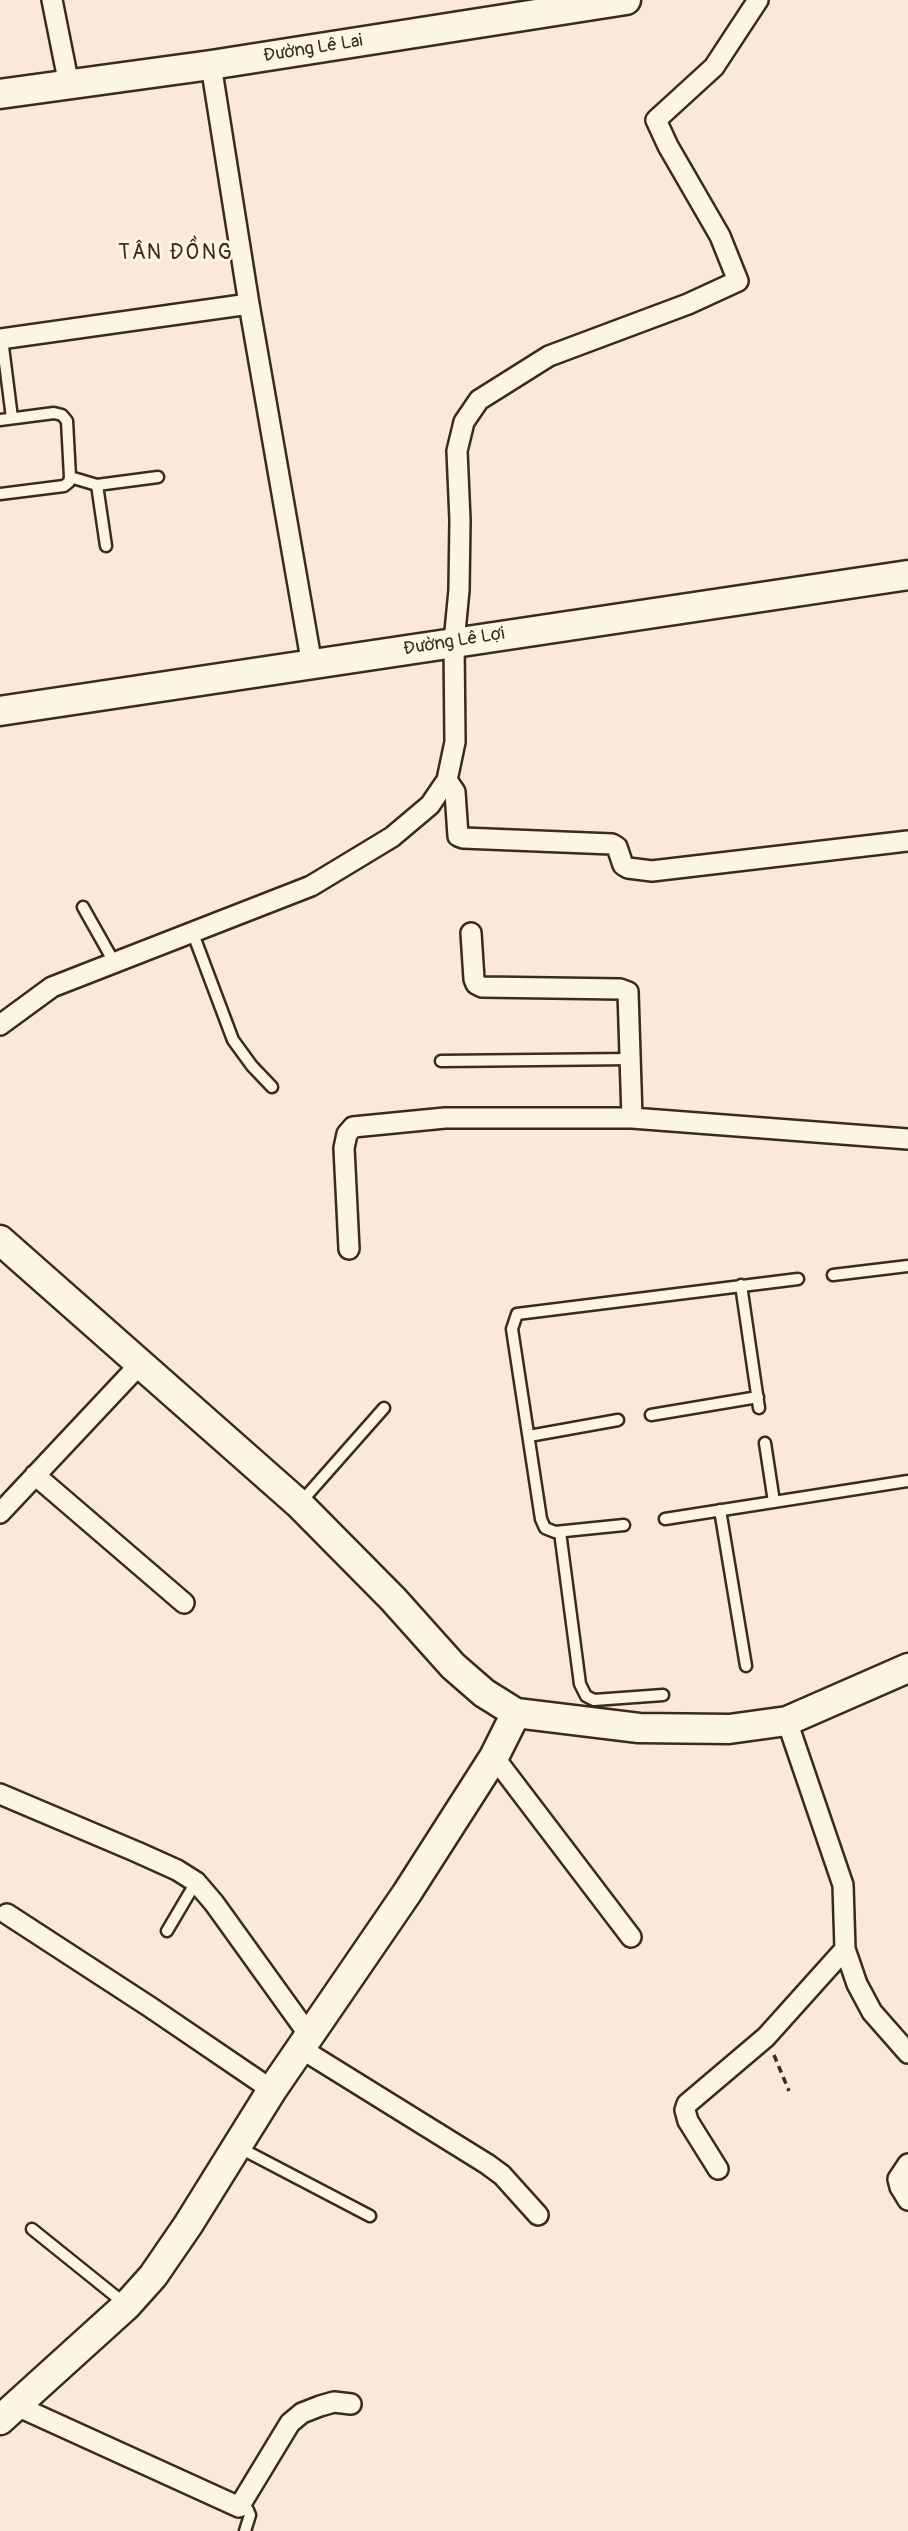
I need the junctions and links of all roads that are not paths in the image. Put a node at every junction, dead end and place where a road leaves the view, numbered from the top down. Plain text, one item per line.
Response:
1 (52, 0) edge
2 (626, 0) edge
3 (758, 0) edge
4 (211, 65) junction
5 (69, 85) junction
6 (0, 94) edge
7 (249, 304) junction
8 (1, 339) edge
9 (12, 418) junction
10 (0, 420) edge
11 (71, 477) junction
12 (158, 477) dead end
13 (97, 485) junction
14 (0, 494) edge
15 (106, 546) dead end
16 (908, 575) edge
17 (454, 642) junction
18 (312, 665) junction
19 (0, 711) edge
20 (447, 780) junction
21 (908, 841) edge
22 (83, 907) dead end
23 (192, 931) junction
24 (471, 933) dead end
25 (114, 962) junction
26 (0, 1025) edge
27 (631, 1059) junction
28 (440, 1060) dead end
29 (272, 1087) dead end
30 (632, 1118) junction
31 (908, 1139) edge
32 (0, 1240) edge
33 (349, 1249) dead end
34 (908, 1266) edge
35 (833, 1275) dead end
36 (799, 1279) dead end
37 (741, 1285) junction
38 (141, 1363) junction
39 (384, 1408) dead end
40 (651, 1415) dead end
41 (618, 1420) dead end
42 (529, 1436) junction
43 (765, 1443) dead end
44 (36, 1475) junction
45 (908, 1481) edge
46 (774, 1502) junction
47 (299, 1504) junction
48 (720, 1510) junction
49 (0, 1513) edge
50 (665, 1519) dead end
51 (624, 1525) dead end
52 (560, 1532) junction
53 (184, 1603) dead end
54 (746, 1666) dead end
55 (908, 1668) edge
56 (663, 1695) dead end
57 (516, 1713) junction
58 (787, 1721) junction
59 (495, 1757) junction
60 (0, 1794) edge
61 (196, 1882) junction
62 (7, 1914) dead end
63 (167, 1931) dead end
64 (631, 1937) dead end
65 (845, 1949) junction
66 (305, 2042) junction
67 (908, 2053) edge
68 (272, 2090) junction
69 (236, 2146) junction
70 (908, 2164) edge
71 (718, 2169) dead end
72 (908, 2200) edge
73 (538, 2215) dead end
74 (370, 2216) dead end
75 (32, 2229) dead end
76 (127, 2305) junction
77 (351, 2404) dead end
78 (8, 2413) edge
79 (239, 2507) junction
80 (245, 2531) edge

1 - 5 street
2 - 4 street, Đường Lê Lai
3 - 17 street
4 - 5 street, Đường Lê Lai
4 - 7 street
5 - 6 street, Đường Lê Lai
7 - 8 street
7 - 18 street
8 - 9 lane
9 - 10 lane
9 - 11 lane
11 - 13 lane
11 - 14 lane
12 - 13 lane
13 - 15 lane
16 - 17 street, Đường Lê Lợi
17 - 18 street, Đường Lê Lợi
17 - 20 street
18 - 19 street, Đường Lê Lợi
20 - 21 street
20 - 23 street
22 - 25 lane
23 - 25 street
23 - 29 lane
24 - 27 street
25 - 26 street
27 - 28 lane
27 - 30 street
30 - 31 street
30 - 33 street
32 - 38 street
34 - 35 lane
36 - 37 lane
37 - 40 lane
37 - 42 lane
38 - 44 street
38 - 47 street
39 - 47 lane
41 - 42 lane
42 - 52 lane
43 - 46 lane
44 - 49 street
44 - 53 street
45 - 46 lane
46 - 48 lane
47 - 57 street
48 - 50 lane
48 - 54 lane
51 - 52 lane
52 - 56 lane
55 - 58 street
57 - 58 street
57 - 59 street
58 - 65 street
59 - 64 street
59 - 66 street
60 - 61 street
61 - 63 lane
61 - 66 street
62 - 68 street
65 - 67 street
65 - 71 street
66 - 68 street
66 - 73 street
68 - 69 street
69 - 74 lane
69 - 76 street
70 - 72 street
75 - 76 lane
76 - 78 street
77 - 79 street
78 - 79 street
79 - 80 lane

